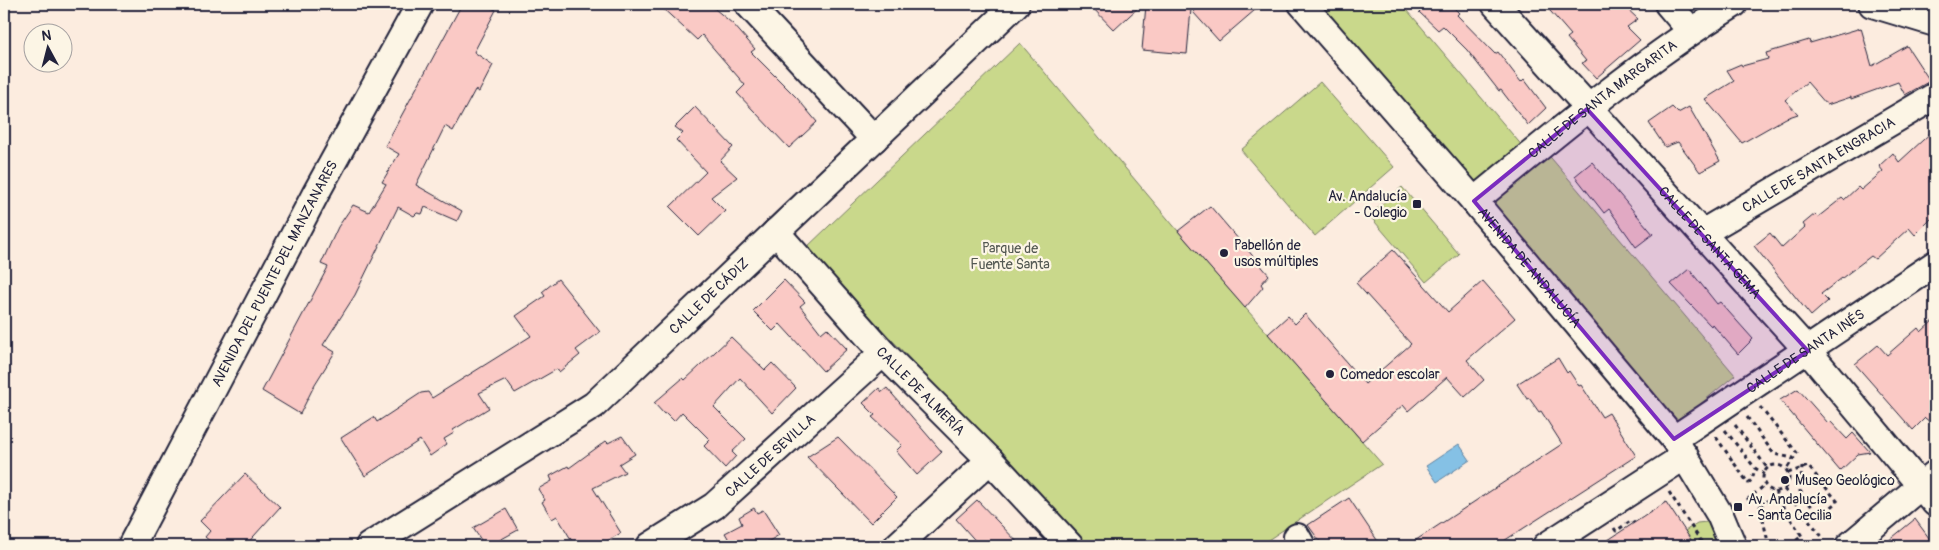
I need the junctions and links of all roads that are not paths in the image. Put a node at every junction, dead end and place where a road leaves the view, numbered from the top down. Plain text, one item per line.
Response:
1 (420, 4) edge
2 (748, 4) edge
3 (1015, 4) edge
4 (1302, 4) edge
5 (1495, 4) edge
6 (1668, 4) edge
7 (1734, 4) edge
8 (1872, 4) edge
9 (1932, 26) edge
10 (1691, 31) junction
11 (1935, 96) edge
12 (1587, 108) junction
13 (874, 139) junction
14 (1474, 201) junction
15 (776, 232) junction
16 (1702, 233) junction
17 (1935, 264) edge
18 (1808, 351) junction
19 (883, 353) junction
20 (1679, 447) junction
21 (990, 460) junction
22 (1931, 488) edge
23 (131, 546) edge
24 (369, 546) edge
25 (650, 546) edge
26 (898, 546) edge
27 (1070, 546) edge
28 (1546, 546) edge
29 (1733, 546) edge
30 (1849, 546) edge

1 - 23 street, AVENIDA DEL PUENTE DEL MANZANARES
2 - 13 street
3 - 13 street, CALLE DE CÁDIZ
4 - 14 street, AVENIDA DE ANDALUCÍA
5 - 12 street, CALLE DE SANTA GEMA
6 - 10 street
7 - 10 street, CALLE DE SANTA MARGARITA
8 - 9 street
10 - 12 street, CALLE DE SANTA MARGARITA
11 - 16 street, CALLE DE SANTA ENGRACIA
12 - 14 street, CALLE DE SANTA MARGARITA
12 - 16 street, CALLE DE SANTA GEMA
13 - 15 street, CALLE DE CÁDIZ
14 - 20 street, AVENIDA DE ANDALUCÍA
15 - 19 street, CALLE DE ALMERÍA
15 - 24 street, CALLE DE CÁDIZ
16 - 18 street, CALLE DE SANTA GEMA
17 - 18 street, CALLE DE SANTA INÉS
18 - 20 street, CALLE DE SANTA INÉS
18 - 22 street, CALLE DE SANTA GEMA
19 - 21 street, CALLE DE ALMERÍA
19 - 25 street, CALLE DE SEVILLA
20 - 28 street, CALLE DE SANTA INÉS
20 - 29 street, AVENIDA DE ANDALUCÍA
21 - 26 street
21 - 27 street, CALLE DE ALMERÍA
22 - 30 street

